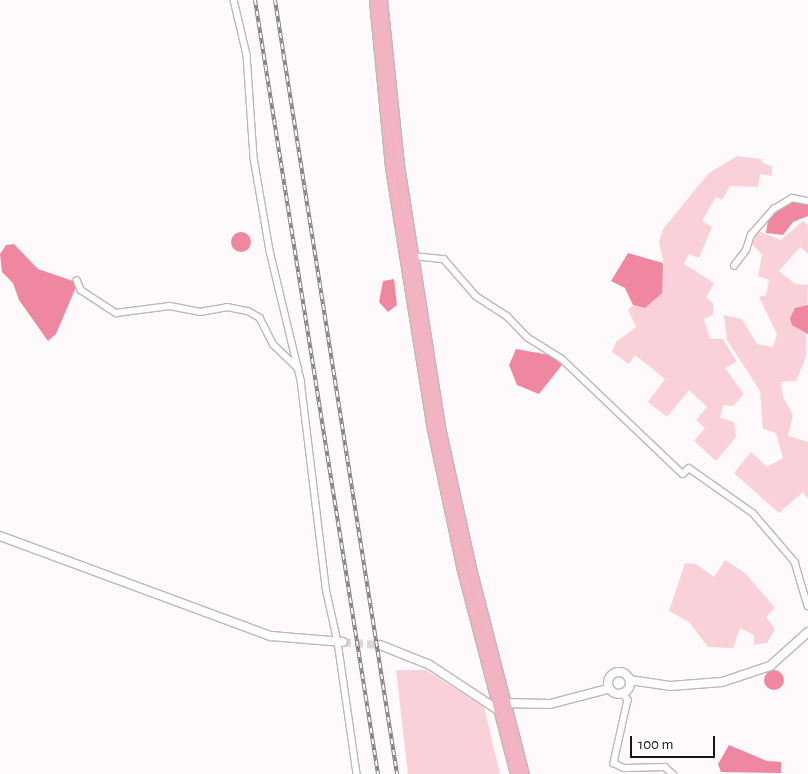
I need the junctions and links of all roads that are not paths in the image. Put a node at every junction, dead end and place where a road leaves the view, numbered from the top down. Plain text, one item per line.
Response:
1 (234, 0) edge
2 (374, 0) edge
3 (382, 0) edge
4 (808, 201) edge
5 (413, 256) junction
6 (734, 266) dead end
7 (77, 280) dead end
8 (298, 369) junction
9 (0, 536) edge
10 (808, 606) edge
11 (808, 632) edge
12 (341, 642) junction
13 (380, 645) tunnel mouth
14 (630, 680) junction
15 (607, 689) junction
16 (622, 692) junction
17 (501, 707) junction
18 (357, 774) edge
19 (515, 774) edge
20 (524, 774) edge
21 (673, 774) edge

1 - 8 street
2 - 17 main road
3 - 5 main road
4 - 6 street
5 - 10 street
5 - 17 main road
7 - 8 street
8 - 12 street
9 - 12 street
11 - 14 street
12 - 18 street
13 - 17 street
14 - 15 street
14 - 16 street
15 - 16 street
15 - 17 street
16 - 21 street
17 - 19 main road
17 - 20 main road

